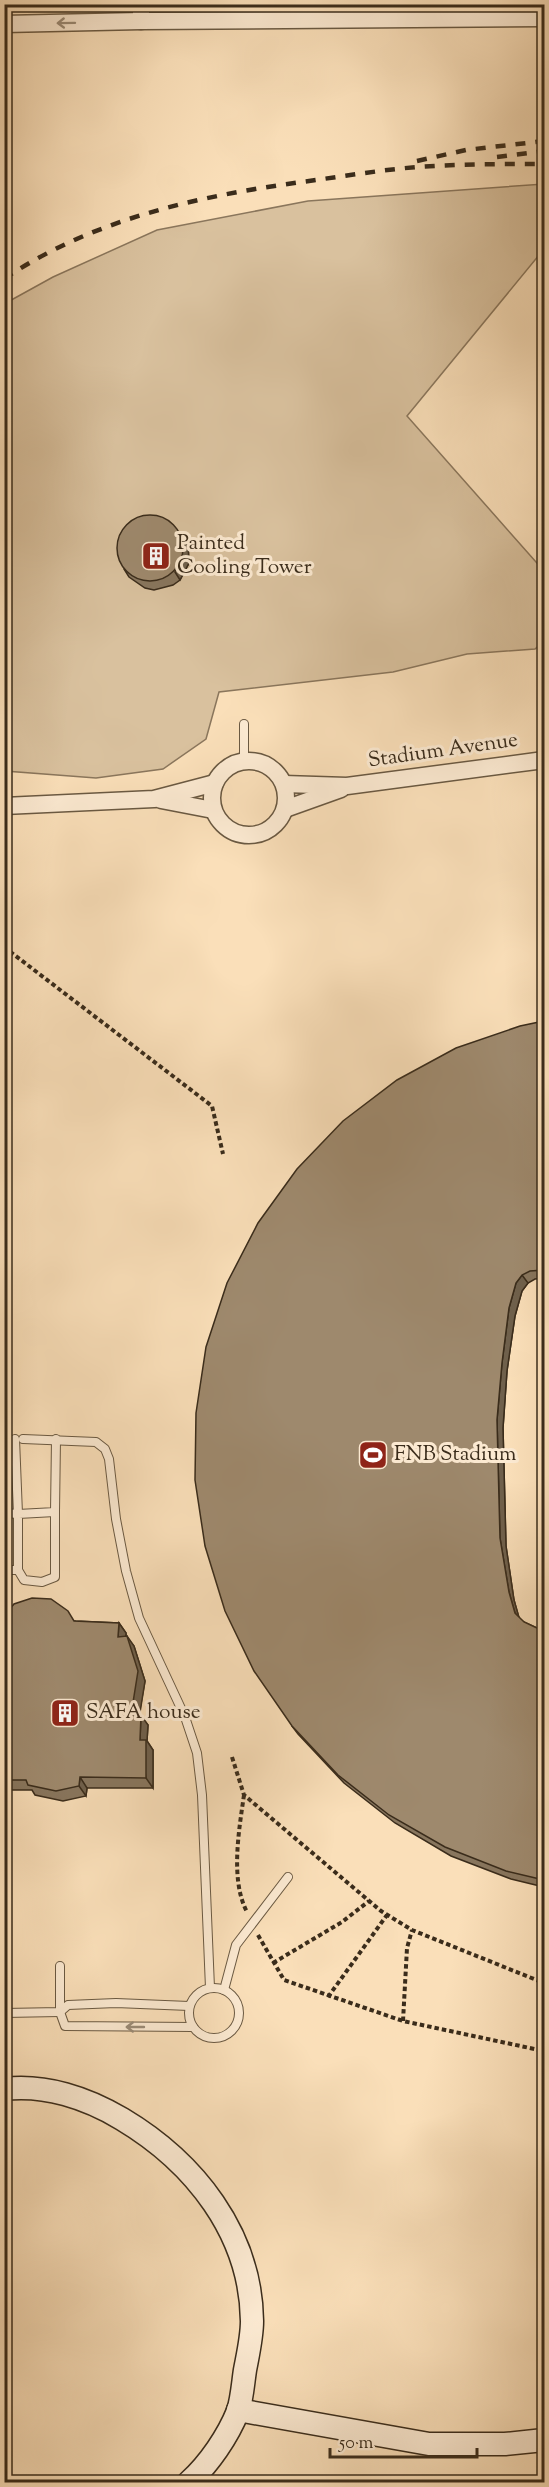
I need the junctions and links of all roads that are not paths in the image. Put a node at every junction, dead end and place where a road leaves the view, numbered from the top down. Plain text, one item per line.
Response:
1 (141, 13) edge
2 (544, 18) edge
3 (4, 24) edge
4 (244, 724) dead end
5 (544, 760) edge
6 (244, 761) junction
7 (214, 783) junction
8 (284, 783) junction
9 (347, 786) junction
10 (154, 799) junction
11 (4, 806) edge
12 (285, 809) junction
13 (213, 810) junction
14 (56, 1439) junction
15 (55, 1512) junction
16 (4, 1513) edge
17 (18, 1514) junction
18 (4, 1570) edge
19 (18, 1570) junction
20 (288, 1877) dead end
21 (60, 1966) dead end
22 (210, 1988) junction
23 (224, 1990) junction
24 (189, 2006) junction
25 (60, 2012) junction
26 (4, 2013) edge
27 (193, 2027) junction
28 (8, 2089) edge
29 (238, 2410) junction
30 (544, 2440) edge
31 (189, 2482) edge

1 - 2 street
1 -> 3 street
4 - 6 lane
5 - 9 street, Stadium Avenue
6 - 7 street
6 - 8 street
7 - 10 street
7 - 13 street
8 - 9 street, Stadium Avenue
8 - 12 street
9 - 12 street, Stadium Avenue
10 - 11 street
10 - 13 street
12 - 13 street
14 - 15 lane
14 - 17 lane
14 - 22 lane
15 - 17 lane
15 - 19 lane
16 - 17 lane
17 - 19 lane
18 - 19 lane
20 - 23 lane
21 - 25 lane
22 - 23 lane
22 - 24 lane
23 - 27 lane
24 - 25 lane
24 - 27 lane
25 - 26 lane
27 -> 25 lane
28 - 29 street
29 - 30 street
29 - 31 street

